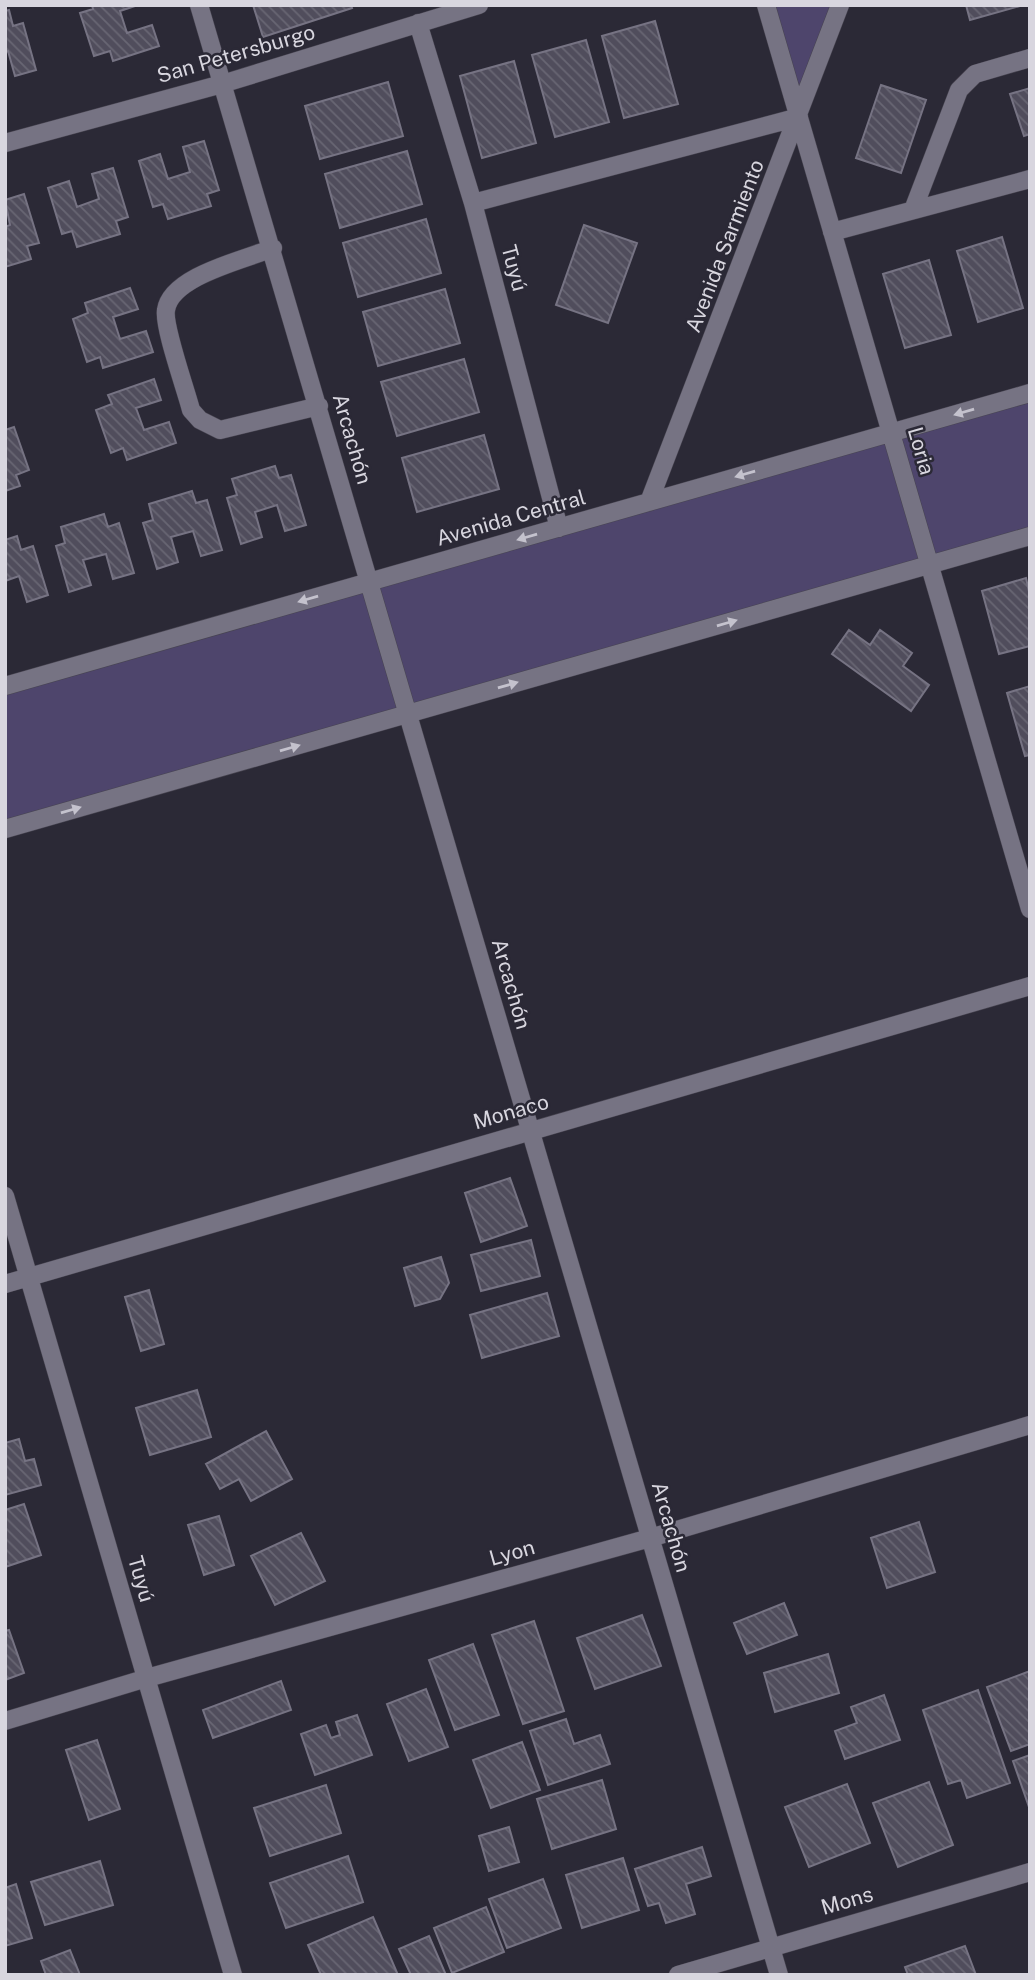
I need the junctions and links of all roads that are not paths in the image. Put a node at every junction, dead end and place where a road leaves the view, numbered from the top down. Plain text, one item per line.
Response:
1 (200, 5) edge
2 (479, 5) edge
3 (766, 5) edge
4 (840, 5) edge
5 (418, 23) junction
6 (1030, 58) edge
7 (222, 83) junction
8 (799, 117) junction
9 (5, 143) edge
10 (1030, 179) edge
11 (473, 203) junction
12 (913, 210) junction
13 (832, 232) junction
14 (273, 248) junction
15 (1030, 393) edge
16 (319, 406) junction
17 (891, 432) junction
18 (649, 502) junction
19 (559, 528) junction
20 (1030, 536) edge
21 (930, 565) junction
22 (369, 582) junction
23 (5, 685) edge
24 (408, 714) junction
25 (5, 829) edge
26 (1027, 890) edge
27 (1030, 909) edge
28 (1030, 986) edge
29 (530, 1130) junction
30 (5, 1196) edge
31 (29, 1277) junction
32 (5, 1284) edge
33 (1030, 1425) edge
34 (650, 1538) junction
35 (147, 1678) junction
36 (5, 1721) edge
37 (1030, 1872) edge
38 (771, 1948) junction
39 (233, 1975) edge
40 (678, 1975) edge
41 (779, 1975) edge

1 - 7 street, Arcachón
2 - 5 street, San Petersburgo
3 - 8 street, Loria
4 - 8 street, Avenida Sarmiento
5 - 7 street, San Petersburgo
5 - 11 street, Tuyú
6 - 12 street
7 - 9 street, San Petersburgo
7 - 14 street, Arcachón
8 - 11 street
8 - 13 street, Loria
8 - 18 street, Avenida Sarmiento
10 - 12 street
11 - 19 street, Tuyú
12 - 13 street
13 - 17 street, Loria
14 - 16 street, Arcachón
14 - 16 street
15 -> 17 street, Avenida Central
16 - 22 street, Arcachón
17 -> 18 street, Avenida Central
17 - 21 street, Loria
18 - 19 street, Avenida Central
19 -> 22 street, Avenida Central
20 - 21 street
24 -> 21 street
21 - 26 street, Loria
22 -> 23 street, Avenida Central
22 - 24 street, Arcachón
25 -> 24 street
24 - 29 street, Arcachón
26 - 27 street, Loria
28 - 29 street, Monaco
29 - 31 street, Monaco
29 - 34 street, Arcachón
30 - 31 street, Tuyú
31 - 32 street, Monaco
31 - 35 street, Tuyú
33 - 34 street, Lyon
34 - 35 street, Lyon
34 - 38 street, Arcachón
35 - 36 street, Lyon
35 - 39 street, Tuyú
37 - 38 street, Mons
38 - 40 street, Mons
38 - 41 street, Arcachón

